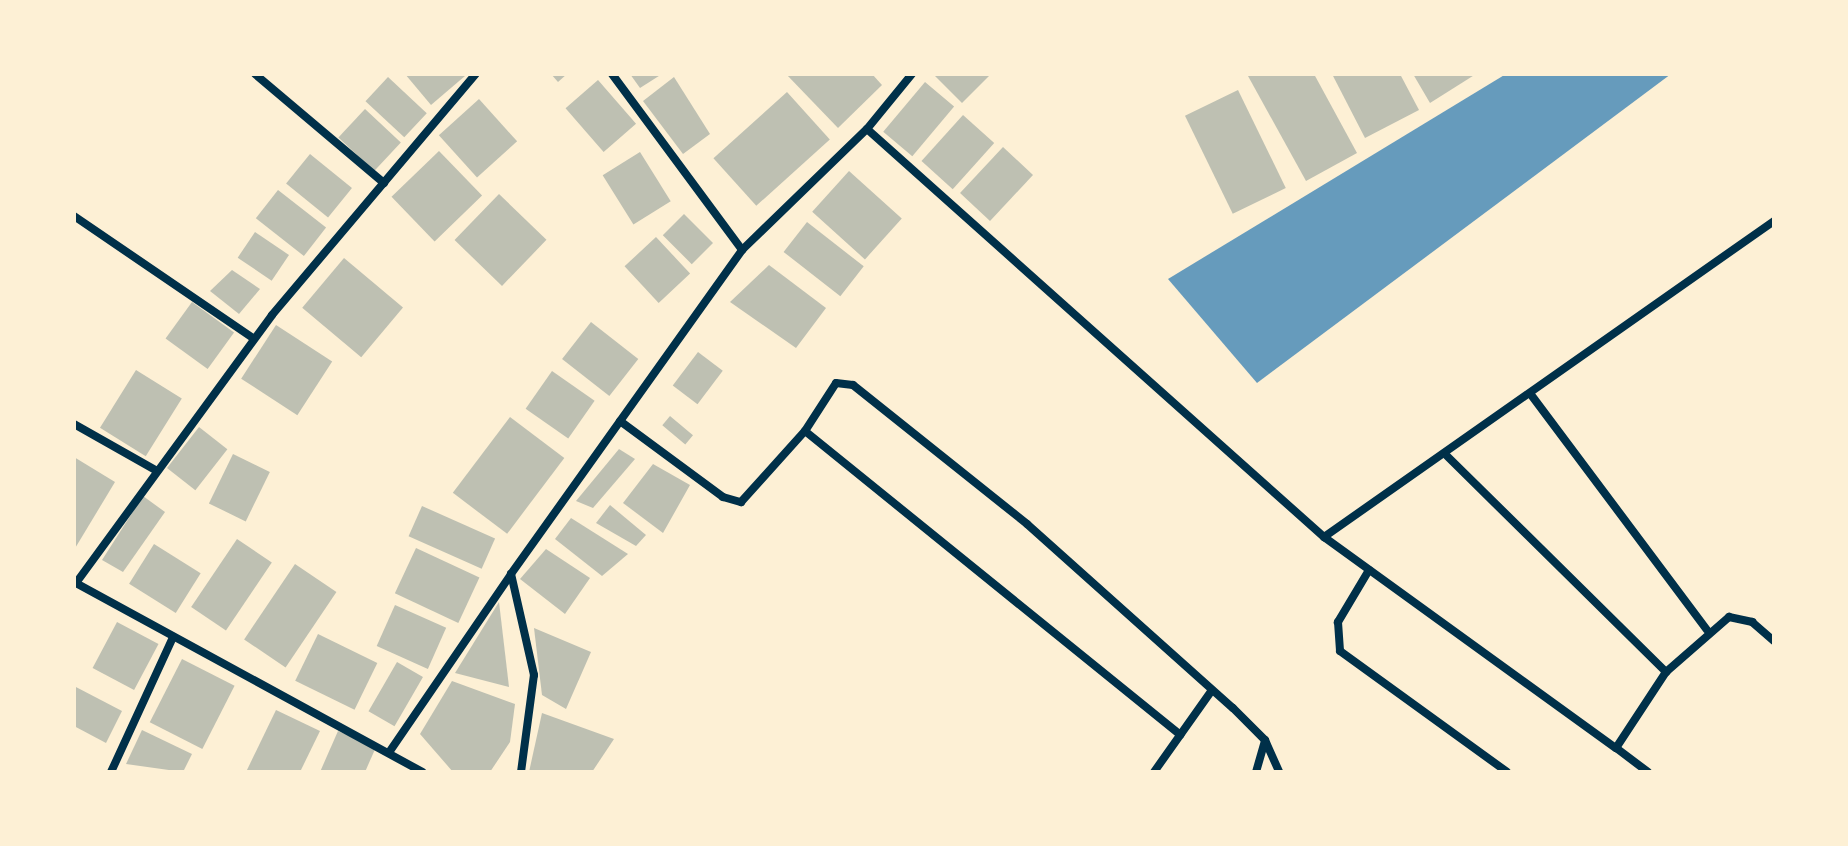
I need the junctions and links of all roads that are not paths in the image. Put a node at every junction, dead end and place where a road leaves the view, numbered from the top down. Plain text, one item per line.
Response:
1 (255, 74) edge
2 (476, 74) edge
3 (612, 74) edge
4 (912, 74) edge
5 (867, 129) junction
6 (384, 183) junction
7 (74, 216) edge
8 (1774, 221) edge
9 (742, 250) junction
10 (253, 338) junction
11 (1532, 396) junction
12 (620, 421) junction
13 (74, 424) edge
14 (805, 431) junction
15 (1447, 456) junction
16 (157, 471) junction
17 (1324, 537) junction
18 (1369, 570) junction
19 (511, 574) junction
20 (75, 582) edge
21 (1707, 630) junction
22 (173, 637) junction
23 (1774, 641) edge
24 (1666, 672) junction
25 (1212, 690) junction
26 (1180, 735) junction
27 (1265, 740) junction
28 (1616, 748) junction
29 (390, 751) junction
30 (111, 772) edge
31 (423, 772) edge
32 (521, 772) edge
33 (1154, 772) edge
34 (1256, 772) edge
35 (1279, 772) edge
36 (1507, 772) edge
37 (1648, 772) edge

1 - 6 street
2 - 6 street
3 - 9 street
4 - 5 street
5 - 9 street
5 - 17 street
6 - 10 street
7 - 10 street
8 - 11 street
9 - 12 street
10 - 16 street
11 - 15 street
11 - 21 street
12 - 14 street
12 - 19 street
13 - 16 street
14 - 25 street
14 - 26 street
15 - 17 street
15 - 24 street
16 - 20 street
17 - 18 street
18 - 28 street
18 - 36 street
19 - 29 street
19 - 32 street
20 - 22 street
21 - 23 street
21 - 24 street
22 - 29 street
22 - 30 street
24 - 28 street
25 - 26 street
25 - 27 street
26 - 33 street
27 - 34 street
27 - 35 street
28 - 37 street
29 - 31 street

